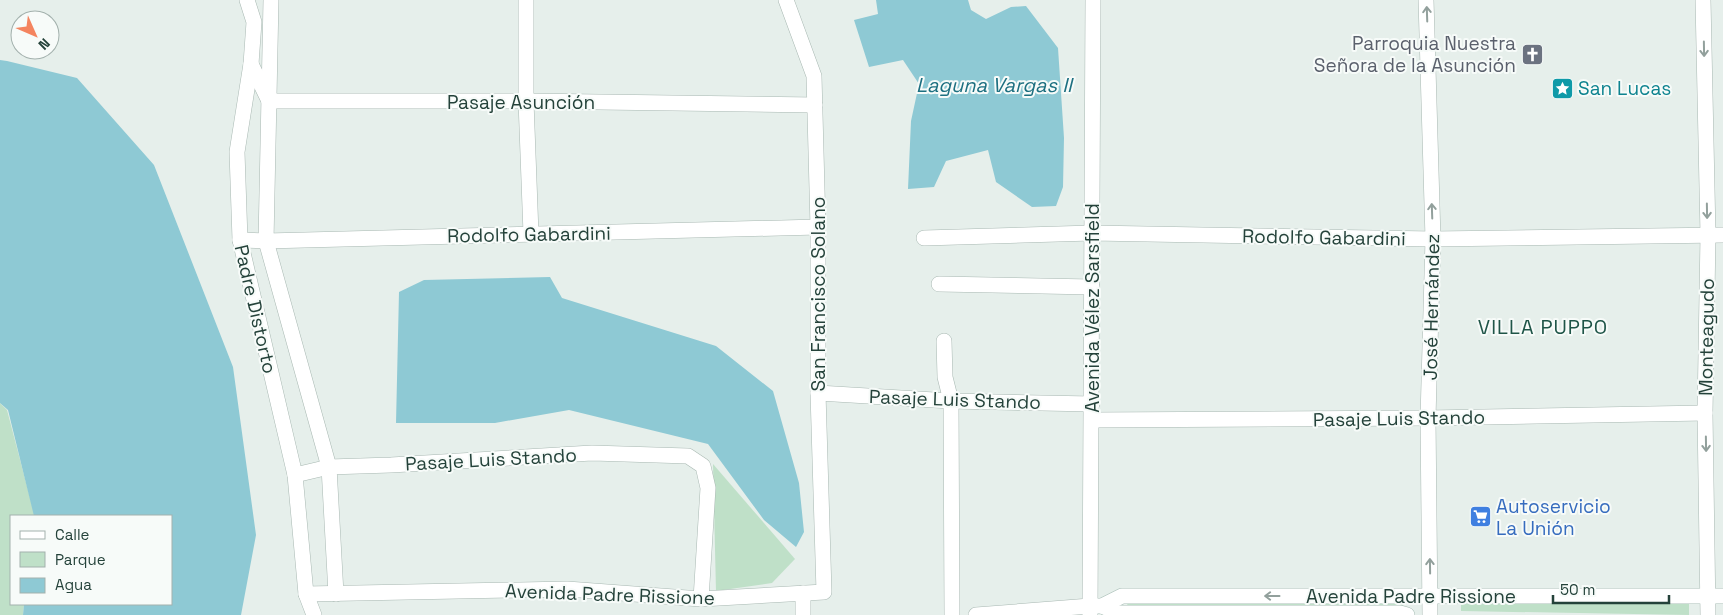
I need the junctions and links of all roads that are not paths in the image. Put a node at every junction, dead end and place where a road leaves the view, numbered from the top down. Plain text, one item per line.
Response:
1 (247, 0) edge
2 (271, 0) edge
3 (526, 0) edge
4 (786, 0) edge
5 (1093, 0) edge
6 (1426, 0) edge
7 (1703, 0) edge
8 (251, 64) junction
9 (269, 101) junction
10 (526, 101) junction
11 (815, 105) junction
12 (818, 227) junction
13 (1092, 233) junction
14 (531, 234) junction
15 (1715, 235) edge
16 (924, 238) dead end
17 (1433, 238) junction
18 (240, 240) junction
19 (266, 241) junction
20 (939, 284) dead end
21 (1092, 287) junction
22 (944, 341) dead end
23 (818, 393) junction
24 (951, 401) junction
25 (1092, 404) junction
26 (1705, 413) junction
27 (1428, 418) junction
28 (1092, 420) junction
29 (329, 467) junction
30 (295, 475) junction
31 (824, 592) joint
32 (803, 593) junction
33 (306, 594) junction
34 (336, 594) junction
35 (1430, 596) junction
36 (1708, 596) junction
37 (1723, 596) edge
38 (701, 599) junction
39 (1094, 609) edge
40 (314, 615) edge
41 (803, 615) edge
42 (952, 615) edge
43 (976, 615) edge
44 (1407, 615) edge
45 (1430, 615) edge
46 (1708, 615) edge

1 - 8 street, Padre Distorto
2 - 9 street, Padre Distorto
3 - 10 street
4 - 11 street, San Francisco Solano
5 - 13 street, Avenida Vélez Sarsfield
17 -> 6 street, José Hernández
7 -> 15 street, Monteagudo
8 - 9 street
8 - 18 street, Padre Distorto
9 - 10 street, Pasaje Asunción
9 - 19 street, Padre Distorto
10 - 11 street, Pasaje Asunción
10 - 14 street
11 - 12 street, San Francisco Solano
12 - 14 street, Rodolfo Gabardini
12 - 23 street, San Francisco Solano
13 - 16 street, Rodolfo Gabardini
13 - 17 street, Rodolfo Gabardini
13 - 21 street, Avenida Vélez Sarsfield
14 - 19 street, Rodolfo Gabardini
15 - 17 street, Rodolfo Gabardini
15 - 26 street, Monteagudo
17 - 27 street, José Hernández
18 - 19 street, Rodolfo Gabardini
18 - 30 street, Padre Distorto
19 - 29 street, Padre Distorto
20 - 21 street
21 - 25 street, Avenida Vélez Sarsfield
22 - 24 street
23 - 24 street, Pasaje Luis Stando
23 - 31 street, San Francisco Solano
24 - 25 street, Pasaje Luis Stando
24 - 42 street
25 - 28 street, Avenida Vélez Sarsfield
26 - 27 street, Pasaje Luis Stando
26 -> 36 street, Monteagudo
27 - 28 street, Pasaje Luis Stando
35 -> 27 street, José Hernández
28 - 39 street, Avenida Vélez Sarsfield
29 - 30 street, Pasaje Luis Stando
29 - 34 street, Padre Distorto
29 - 38 street, Pasaje Luis Stando
30 - 33 street, Padre Distorto
31 - 32 street, Avenida Padre Rissione
32 - 38 street, Avenida Padre Rissione
32 - 41 street
33 - 34 street, Avenida Padre Rissione
33 - 40 street, Padre Distorto
34 - 38 street, Avenida Padre Rissione
35 - 36 street, Avenida Padre Rissione
35 -> 39 street, Avenida Padre Rissione
35 - 45 street, José Hernández
36 - 37 street, Avenida Padre Rissione
36 - 46 street, Monteagudo
39 - 43 street, Avenida Padre Rissione
39 - 44 street, Avenida Padre Rissione

